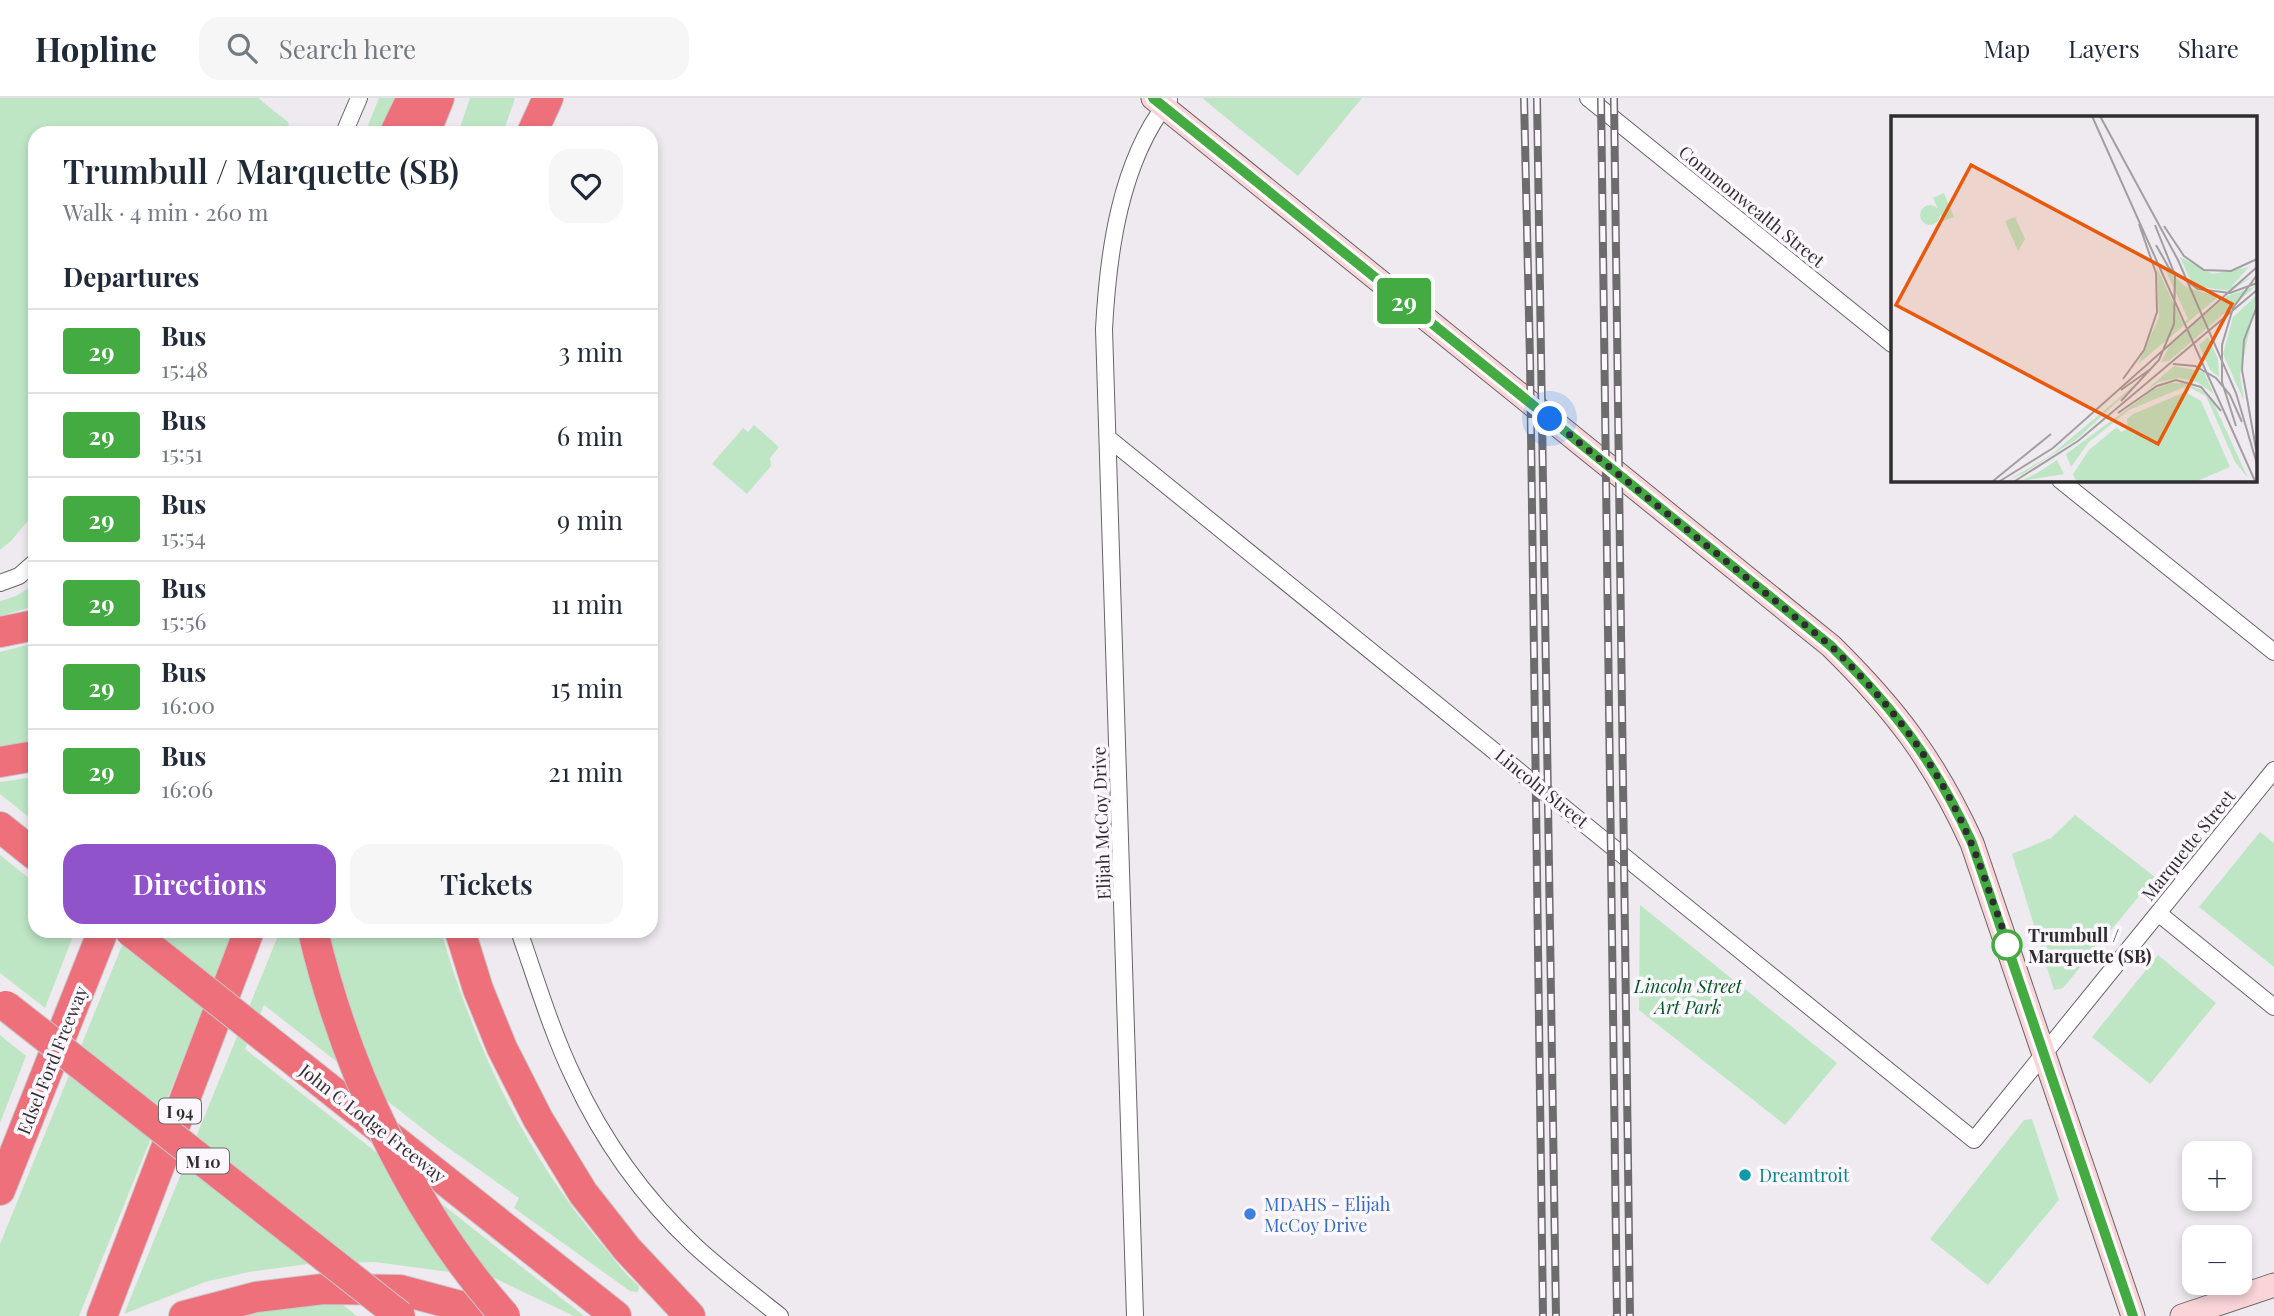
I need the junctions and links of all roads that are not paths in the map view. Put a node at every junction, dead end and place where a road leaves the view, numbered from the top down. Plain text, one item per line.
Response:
1 (359, 98) edge
2 (412, 98) edge
3 (439, 98) edge
4 (549, 98) edge
5 (1588, 98) edge
6 (1162, 101) edge
7 (347, 126) edge
8 (398, 126) edge
9 (428, 126) edge
10 (535, 126) edge
11 (541, 126) edge
12 (1891, 343) edge
13 (1108, 438) junction
14 (2061, 481) edge
15 (28, 568) edge
16 (0, 583) edge
17 (28, 626) edge
18 (0, 632) edge
19 (2274, 652) edge
20 (28, 757) edge
21 (0, 762) edge
22 (2274, 770) edge
23 (0, 827) edge
24 (28, 849) edge
25 (2158, 913) junction
26 (100, 938) edge
27 (139, 938) edge
28 (246, 938) edge
29 (315, 938) edge
30 (462, 938) edge
31 (521, 938) edge
32 (3, 1004) edge
33 (2274, 1007) edge
34 (2045, 1053) junction
35 (1974, 1140) joint
36 (0, 1190) edge
37 (2274, 1285) edge
38 (107, 1304) edge
39 (184, 1316) edge
40 (400, 1316) edge
41 (498, 1316) edge
42 (505, 1316) edge
43 (616, 1316) edge
44 (690, 1316) edge
45 (780, 1316) edge
46 (1135, 1316) edge
47 (2133, 1316) edge
48 (2182, 1316) edge

1 - 7 street
2 - 8 highway
3 - 9 highway
4 - 10 highway
4 - 11 highway
5 - 12 street, Commonwealth Street
6 - 13 street, Elijah McCoy Drive
6 - 34 street
13 - 35 street, Lincoln Street
13 - 46 street, Elijah McCoy Drive
14 - 19 street
15 - 16 street
17 - 18 highway
20 - 21 highway
22 - 25 street, Marquette Street
23 - 24 highway
25 - 33 street
25 - 34 street, Marquette Street
26 - 36 highway, Edsel Ford Freeway
27 - 43 highway, John C Lodge Freeway, bridge
28 - 38 highway, I 94
29 - 42 highway, bridge
30 - 44 highway
31 - 45 street
32 - 40 highway, M 10, bridge
34 - 35 street, Marquette Street
34 - 47 street
37 - 48 street
39 - 41 highway

